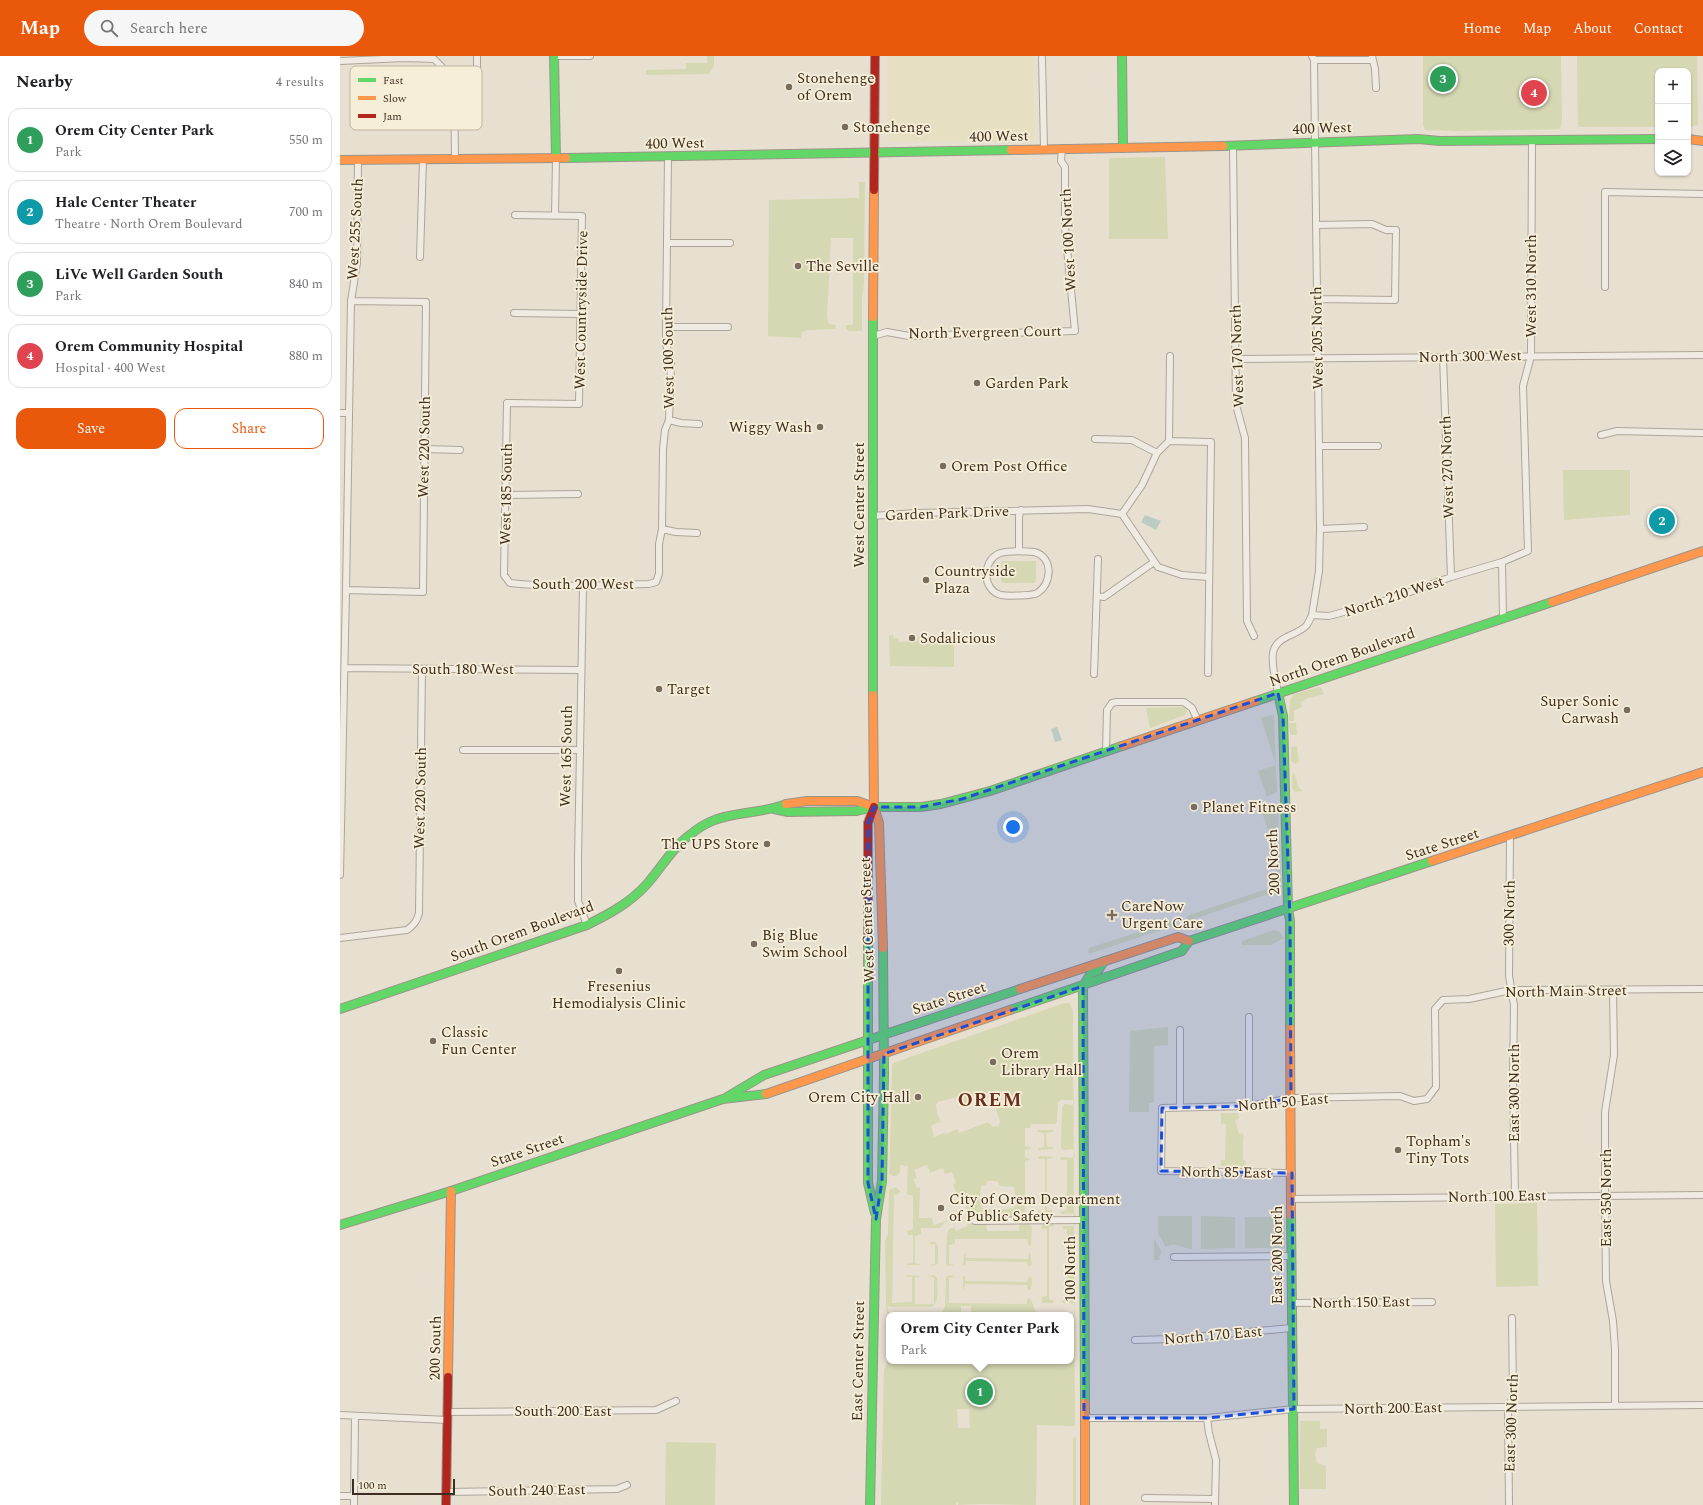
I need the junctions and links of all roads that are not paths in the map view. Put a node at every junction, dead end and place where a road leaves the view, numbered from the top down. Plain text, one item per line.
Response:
1 (554, 56) edge
2 (590, 56) edge
3 (875, 56) edge
4 (1122, 56) edge
5 (404, 57) edge
6 (1042, 58) dead end
7 (1313, 58) edge
8 (1372, 58) edge
9 (340, 61) edge
10 (440, 66) edge
11 (1376, 88) dead end
12 (455, 130) edge
13 (1655, 139) edge
14 (1691, 139) edge
15 (1532, 140) junction
16 (1703, 141) edge
17 (1314, 142) junction
18 (1233, 146) junction
19 (1123, 148) junction
20 (1044, 149) junction
21 (1062, 149) junction
22 (875, 153) junction
23 (668, 157) junction
24 (556, 158) junction
25 (358, 159) junction
26 (423, 159) junction
27 (455, 159) junction
28 (340, 160) edge
29 (1703, 194) edge
30 (515, 215) dead end
31 (555, 216) junction
32 (1316, 225) junction
33 (730, 243) dead end
34 (667, 244) junction
35 (420, 257) dead end
36 (1605, 286) dead end
37 (1317, 300) junction
38 (351, 301) junction
39 (514, 313) dead end
40 (581, 314) junction
41 (666, 327) junction
42 (728, 327) dead end
43 (1074, 331) joint
44 (873, 336) junction
45 (1703, 355) edge
46 (1170, 356) dead end
47 (1531, 356) junction
48 (1443, 357) junction
49 (1318, 358) junction
50 (1236, 359) junction
51 (507, 403) joint
52 (340, 413) edge
53 (349, 413) junction
54 (669, 420) junction
55 (699, 424) dead end
56 (1703, 433) edge
57 (1601, 435) dead end
58 (1095, 439) dead end
59 (1169, 441) junction
60 (1319, 446) junction
61 (1378, 446) dead end
62 (424, 450) junction
63 (460, 450) dead end
64 (1157, 453) junction
65 (578, 494) dead end
66 (506, 495) junction
67 (1021, 510) junction
68 (1122, 514) junction
69 (872, 516) junction
70 (1364, 528) dead end
71 (662, 529) junction
72 (1320, 529) junction
73 (697, 533) dead end
74 (1019, 551) junction
75 (1528, 551) joint
76 (1703, 551) edge
77 (1098, 559) dead end
78 (1154, 562) junction
79 (1502, 562) junction
80 (1208, 577) junction
81 (1451, 577) junction
82 (656, 582) joint
83 (510, 584) joint
84 (583, 586) junction
85 (346, 590) junction
86 (1097, 596) junction
87 (1312, 615) junction
88 (1503, 618) junction
89 (1254, 636) dead end
90 (345, 668) junction
91 (422, 669) junction
92 (581, 670) junction
93 (1208, 673) dead end
94 (1094, 674) dead end
95 (1278, 693) junction
96 (1198, 721) junction
97 (463, 750) dead end
98 (580, 750) junction
99 (1106, 752) junction
100 (1703, 772) edge
101 (341, 793) edge
102 (874, 807) junction
103 (1510, 836) junction
104 (340, 875) edge
105 (1288, 908) junction
106 (587, 925) junction
107 (340, 938) edge
108 (1189, 941) junction
109 (1104, 961) junction
110 (1082, 986) junction
111 (1703, 989) edge
112 (1511, 990) junction
113 (1613, 990) junction
114 (1290, 1006) joint
115 (340, 1009) edge
116 (1249, 1017) dead end
117 (1180, 1030) dead end
118 (884, 1034) junction
119 (868, 1039) junction
120 (884, 1054) junction
121 (868, 1059) junction
122 (1291, 1098) junction
123 (723, 1099) junction
124 (1427, 1099) joint
125 (1249, 1106) junction
126 (1180, 1107) junction
127 (1161, 1171) joint
128 (1292, 1172) junction
129 (451, 1191) junction
130 (1605, 1195) junction
131 (1703, 1195) edge
132 (1515, 1196) junction
133 (1291, 1199) junction
134 (876, 1218) junction
135 (1083, 1220) junction
136 (975, 1221) dead end
137 (340, 1225) edge
138 (1291, 1256) junction
139 (1174, 1257) dead end
140 (1432, 1302) dead end
141 (1291, 1303) junction
142 (1512, 1318) dead end
143 (1291, 1328) junction
144 (1135, 1340) dead end
145 (676, 1401) dead end
146 (1703, 1405) edge
147 (1615, 1406) junction
148 (1508, 1407) junction
149 (1294, 1409) junction
150 (340, 1415) edge
151 (355, 1416) junction
152 (448, 1416) junction
153 (1084, 1418) junction
154 (1208, 1418) junction
155 (627, 1485) dead end
156 (447, 1492) junction
157 (340, 1496) edge
158 (354, 1496) junction
159 (1145, 1498) dead end
160 (1171, 1502) edge
161 (1215, 1502) edge
162 (354, 1505) edge
163 (446, 1505) edge
164 (870, 1505) edge
165 (1085, 1505) edge
166 (1294, 1505) edge
167 (1509, 1505) edge

1 - 2 street
1 - 24 main road
3 - 22 main road
4 - 19 main road
5 - 9 street
5 - 10 street
6 - 20 street
7 - 8 street
7 - 17 street, West 205 North
8 - 11 street
12 - 27 street
13 - 15 main road, 400 West
14 - 16 main road
15 - 17 main road, 400 West
15 - 47 street, West 310 North
17 - 18 main road, 400 West
17 - 32 street, West 205 North
18 - 19 main road, 400 West
18 - 50 street, West 170 North
19 - 21 main road, 400 West
20 - 21 main road, 400 West
20 - 22 main road, 400 West
21 - 43 street, West 100 North
22 - 23 main road, 400 West
22 - 44 main road, West Center Street
23 - 24 main road, 400 West
23 - 34 street, West 100 South
24 - 27 main road, 400 West
24 - 31 street
25 - 26 main road, 400 West
25 - 28 main road, 400 West
25 - 38 street, West 255 South
26 - 27 main road, 400 West
26 - 35 street
29 - 36 street
30 - 31 street
31 - 40 street, West Countryside Drive
32 - 37 street, West 205 North
32 - 37 street
33 - 34 street
34 - 41 street, West 100 South
37 - 49 street, West 205 North
38 - 53 street, West 255 South
38 - 62 street, West 220 South
39 - 40 street
40 - 51 street, West Countryside Drive
41 - 42 street
41 - 54 street, West 100 South
43 - 44 street, North Evergreen Court
44 - 69 main road, West Center Street
45 - 47 street, North 300 West
46 - 59 street
47 - 48 street, North 300 West
47 - 75 street, West 310 North
48 - 49 street, North 300 West
48 - 81 street, West 270 North
49 - 50 street, North 300 West
49 - 60 street, West 205 North
50 - 89 street, West 170 North
51 - 66 street, West 185 South
52 - 53 street
53 - 85 street, West 255 South
54 - 55 street
54 - 71 street, West 100 South
56 - 57 street
58 - 64 street
59 - 64 street
59 - 80 street
60 - 61 street
60 - 72 street, West 205 North
62 - 63 street
62 - 85 street, West 220 South
64 - 68 street
65 - 66 street
66 - 83 street, West 185 South
67 - 68 street, Garden Park Drive
67 - 69 street, Garden Park Drive
67 - 74 street, Garden Park Drive
68 - 78 street
69 - 102 main road, West Center Street
70 - 72 street
71 - 73 street
71 - 82 street, West 100 South
72 - 87 street, West 205 North
74 - 74 street
75 - 79 street, North 210 West
76 - 88 main road, North Orem Boulevard
77 - 86 street
78 - 80 street
78 - 86 street
79 - 81 street, North 210 West
79 - 88 street
80 - 93 street
81 - 87 street, North 210 West
82 - 84 street, South 200 West
83 - 84 street, South 200 West
84 - 92 street, West 165 South
85 - 90 street, West 255 South
86 - 94 street
87 - 95 street
88 - 95 main road, North Orem Boulevard
90 - 91 street, South 180 West
90 - 101 street, West 255 South
91 - 92 street, South 180 West
91 - 107 street, West 220 South
92 - 98 street, West 165 South
95 - 96 main road, North Orem Boulevard
95 - 105 main road, 200 North
96 - 99 main road, North Orem Boulevard
96 - 99 street
97 - 98 street
98 - 106 street, West 165 South
99 - 102 main road, North Orem Boulevard
100 - 103 main road, State Street
101 - 104 street, West 255 South
102 - 106 main road, South Orem Boulevard
102 - 118 main road, West Center Street
102 - 119 main road, West Center Street
103 - 105 main road, State Street
103 - 112 street, 300 North
105 - 108 main road, State Street
105 - 114 main road, 200 North
106 - 115 main road, South Orem Boulevard
108 - 109 main road, State Street
108 - 110 main road, State Street
109 - 110 main road
109 - 118 main road, State Street
110 - 120 main road, State Street
110 - 135 main road, 100 North
111 - 113 street, North Main Street
112 - 113 street, North Main Street
112 - 124 street, North Main Street
112 - 132 street, East 300 North
113 - 130 street, East 350 North
114 - 122 main road, East 200 North
116 - 125 street
117 - 126 street
118 - 119 main road, State Street
118 - 120 main road, West Center Street
119 - 121 main road, West Center Street
119 - 123 main road, State Street
120 - 121 main road, State Street
120 - 134 main road, East Center Street
121 - 123 main road, State Street
121 - 134 main road, East Center Street
122 - 124 street, North 50 East
122 - 125 street, North 50 East
122 - 128 main road, East 200 North
123 - 129 main road, State Street
125 - 126 street, North 50 East
126 - 127 street, North 50 East
127 - 128 street, North 85 East
128 - 133 main road, East 200 North
129 - 137 main road, State Street
129 - 152 main road, 200 South
130 - 131 street, North 100 East
130 - 132 street, North 100 East
130 - 147 street, East 350 North
132 - 133 street, North 100 East
133 - 138 main road, East 200 North
134 - 164 main road, East Center Street
135 - 136 street
135 - 153 main road, 100 North
138 - 139 street
138 - 141 main road, East 200 North
140 - 141 street, North 150 East
141 - 143 main road, East 200 North
142 - 148 street, East 300 North
143 - 144 street, North 170 East
143 - 149 main road, East 200 North
145 - 152 street, South 200 East
146 - 147 street, North 200 East
147 - 148 street, North 200 East
148 - 149 street, North 200 East
148 - 167 street, East 300 North
149 - 154 street, North 200 East
149 - 166 main road, East 200 North
150 - 151 street, South 200 East
151 - 152 street, South 200 East
151 - 158 street
152 - 156 main road, 200 South
153 - 154 street, North 200 East
153 - 165 main road, 100 North
154 - 161 street
155 - 156 street, South 240 East
156 - 163 main road, 200 South
157 - 158 street
158 - 162 street
159 - 160 street
160 - 161 street

